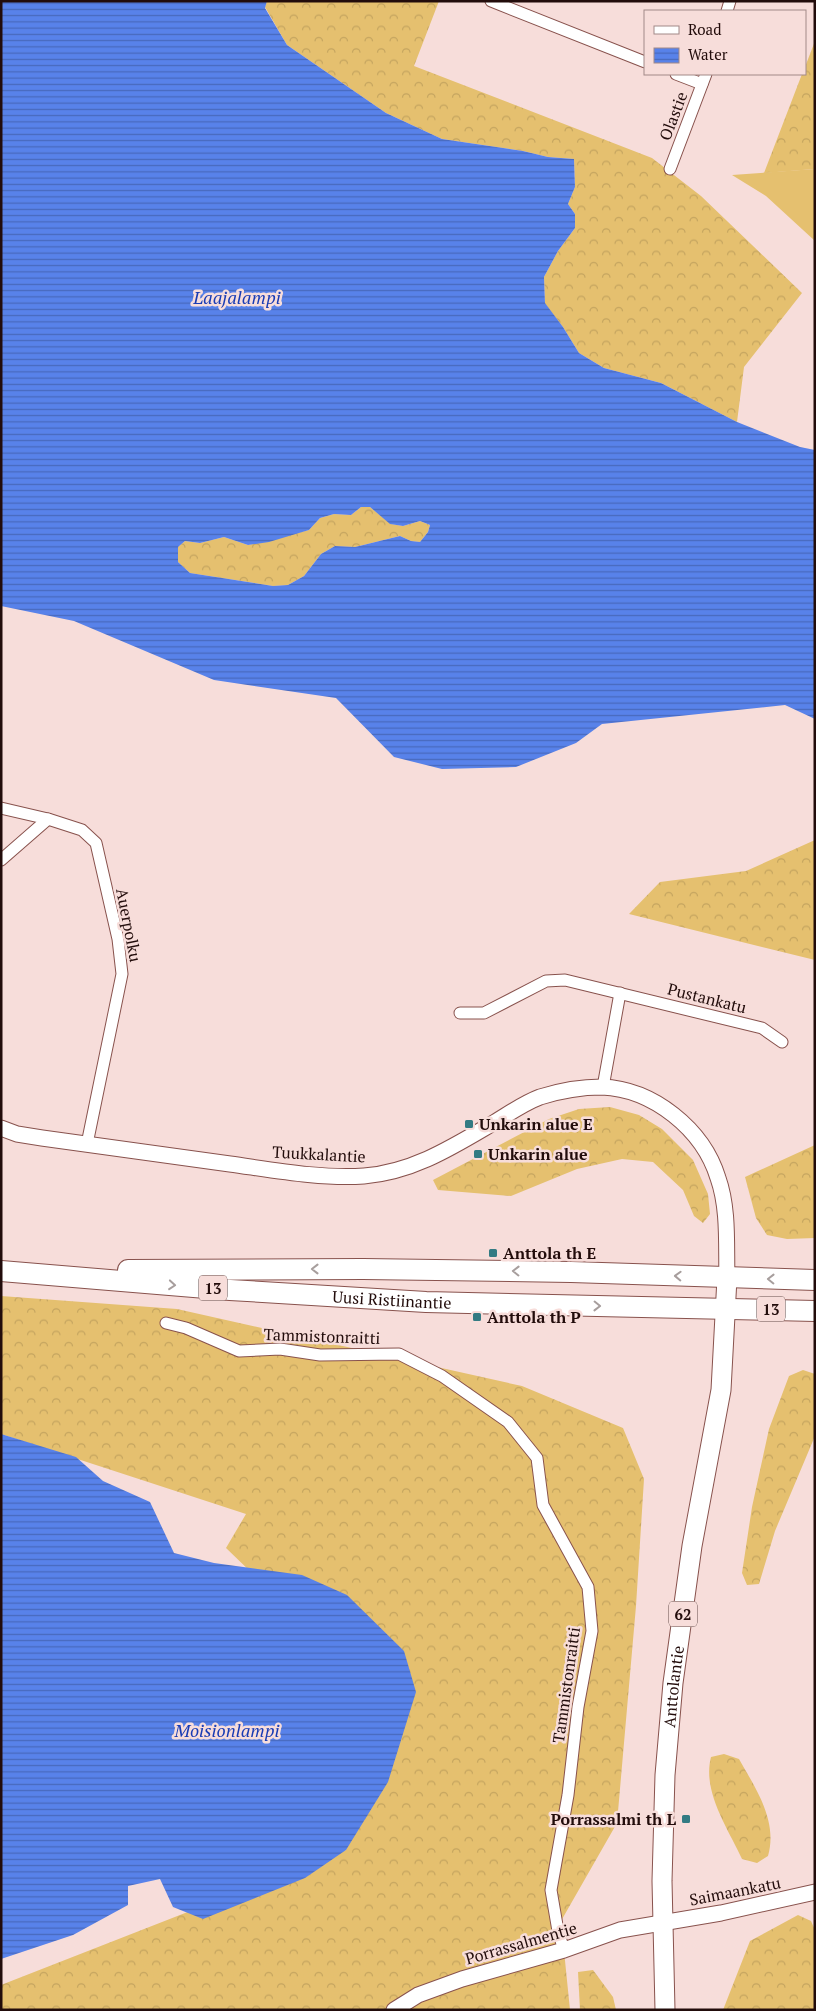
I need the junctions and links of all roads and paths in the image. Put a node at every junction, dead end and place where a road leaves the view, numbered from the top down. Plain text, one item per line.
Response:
1 (491, 1) edge
2 (644, 62) edge
3 (682, 75) edge
4 (704, 79) edge
5 (670, 169) dead end
6 (1, 808) edge
7 (48, 819) junction
8 (1, 860) edge
9 (620, 993) junction
10 (460, 1013) dead end
11 (782, 1042) dead end
12 (603, 1087) junction
13 (1, 1128) edge
14 (87, 1144) junction
15 (1, 1271) edge
16 (727, 1278) junction
17 (815, 1280) edge
18 (726, 1308) junction
19 (815, 1311) edge
20 (166, 1323) dead end
21 (815, 1892) edge
22 (663, 1923) junction
23 (564, 1950) junction
24 (394, 2010) edge
25 (665, 2010) edge

1 - 2 street
3 - 4 street
4 - 5 street, Olastie
6 - 7 street, Auerpolku
7 - 8 street
7 - 14 street, Auerpolku
9 - 10 street, Pustankatu
9 - 11 street, Pustankatu
9 - 12 street
12 - 14 street, Tuukkalantie
12 - 16 street, Tuukkalantie
13 - 14 street, Tuukkalantie
16 -> 15 highway, Uusi Ristiinantie / 13
15 -> 18 highway, Uusi Ristiinantie / 13
17 -> 16 highway, Uusi Ristiinantie / 13
16 - 18 main road, 62
18 - 19 highway, Uusi Ristiinantie / 13
18 - 22 main road, Anttolantie / 62
20 - 23 street, Tammistonraitti
21 - 22 street, Saimaankatu
22 - 23 street, Porrassalmentie
22 - 25 main road, Anttolantie / 62
23 - 24 street, Porrassalmentie

